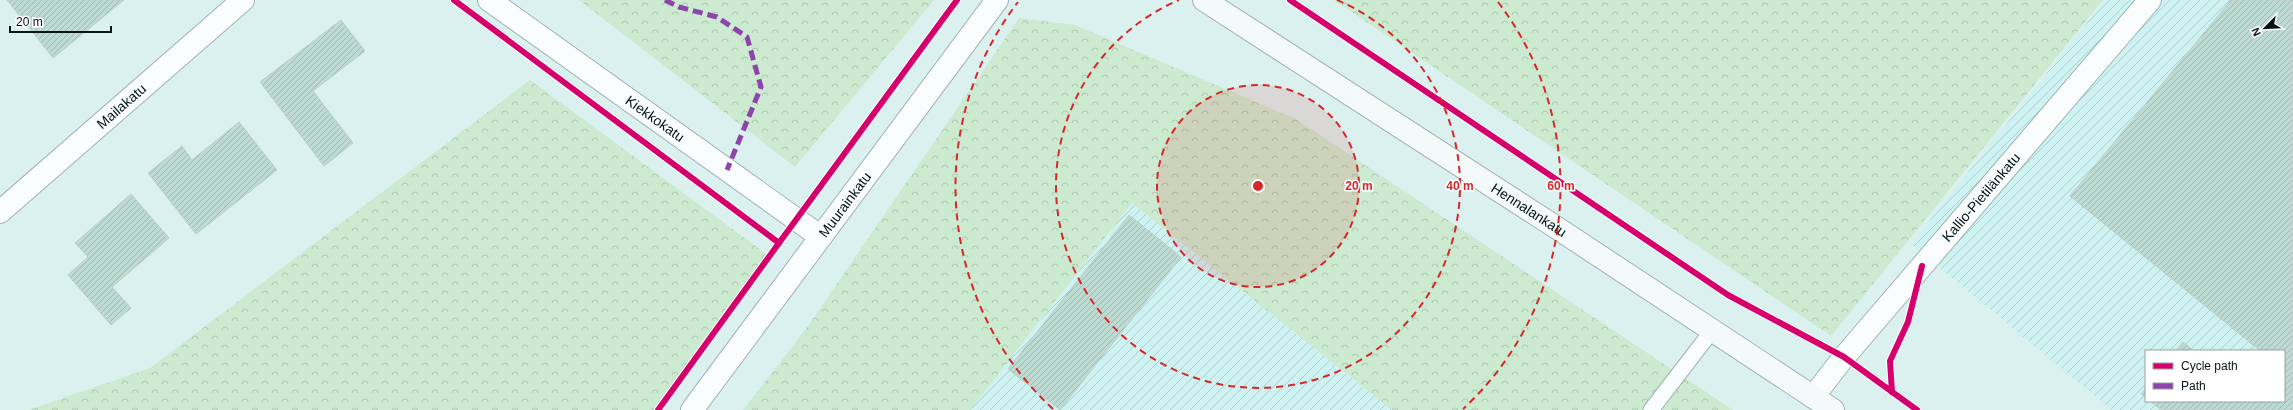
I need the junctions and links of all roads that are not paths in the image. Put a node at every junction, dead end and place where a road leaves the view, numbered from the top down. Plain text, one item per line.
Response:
1 (243, 0) edge
2 (489, 0) edge
3 (997, 0) edge
4 (1204, 0) edge
5 (2150, 0) edge
6 (0, 212) edge
7 (821, 237) junction
8 (1711, 332) junction
9 (1813, 397) junction
10 (692, 410) edge
11 (1651, 410) edge
12 (1832, 410) edge

1 - 6 street, Mailakatu
2 - 7 street, Kiekkokatu
3 - 7 street, Muurainkatu
4 - 8 street, Hennalankatu
5 - 9 street, Kallio-Pietilänkatu
7 - 10 street, Muurainkatu
8 - 9 street, Hennalankatu
8 - 11 lane
9 - 12 street, Hennalankatu

